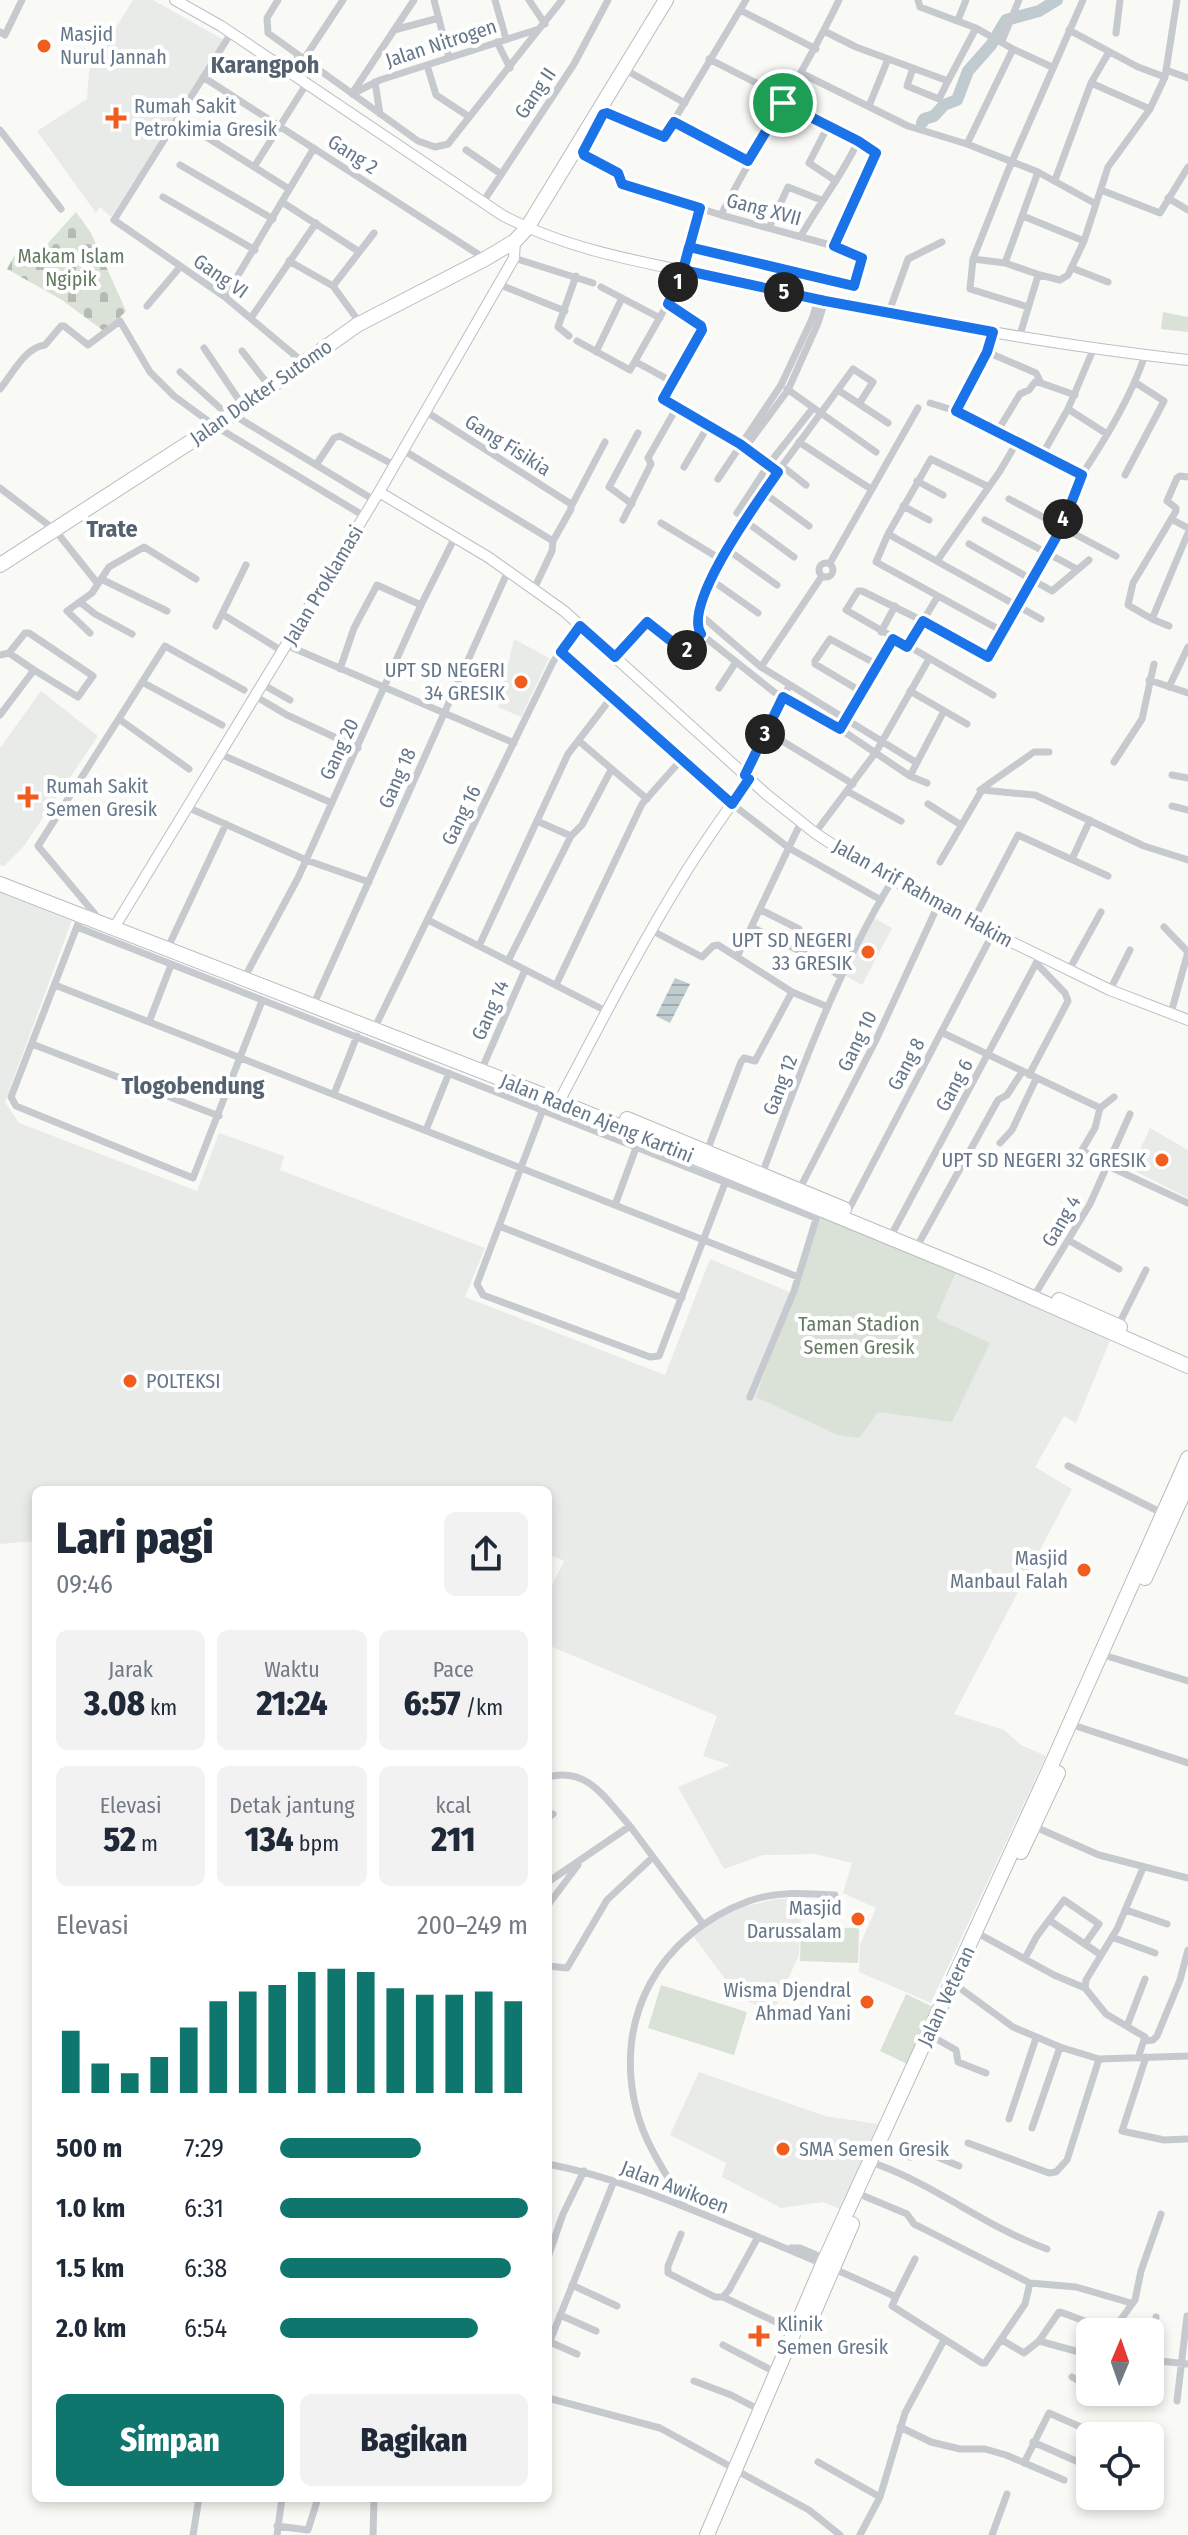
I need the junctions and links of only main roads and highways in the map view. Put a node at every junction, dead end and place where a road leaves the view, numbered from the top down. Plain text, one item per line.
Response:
1 (175, 0) edge
2 (666, 0) edge
3 (527, 228) junction
4 (515, 241) junction
5 (1188, 360) edge
6 (377, 496) junction
7 (0, 565) edge
8 (747, 777) junction
9 (0, 876) edge
10 (0, 884) edge
11 (84, 919) junction
12 (117, 923) junction
13 (1188, 1020) edge
14 (517, 1080) junction
15 (533, 1087) junction
16 (563, 1094) junction
17 (1188, 1356) edge
18 (1188, 1366) edge
19 (1188, 1458) edge
20 (1188, 1483) edge
21 (1051, 1775) junction
22 (1035, 1811) junction
23 (829, 2263) junction
24 (739, 2472) junction
25 (707, 2535) edge
26 (717, 2535) edge

1 - 3 main road
2 - 3 highway, Jalan Dokter Sutomo
3 - 4 highway, Jalan Dokter Sutomo
3 - 5 main road
4 - 6 main road, Jalan Proklamasi
4 - 7 highway, Jalan Dokter Sutomo
6 - 8 main road, Jalan Arif Rahman Hakim
6 - 12 main road, Jalan Proklamasi
8 - 13 main road, Jalan Arif Rahman Hakim
8 - 16 main road
9 - 11 highway, Jalan Raden Ajeng Kartini
10 - 11 highway, Jalan Raden Ajeng Kartini
11 - 12 highway, Jalan Raden Ajeng Kartini
11 - 14 highway, Jalan Raden Ajeng Kartini
12 - 14 highway, Jalan Raden Ajeng Kartini
14 - 15 highway, Jalan Raden Ajeng Kartini
15 - 16 highway, Jalan Raden Ajeng Kartini
15 - 18 highway, Jalan Raden Ajeng Kartini
16 - 17 highway, Jalan Raden Ajeng Kartini
19 - 21 highway, Jalan Veteran
20 - 21 highway, Jalan Veteran
21 - 22 highway, Jalan Veteran
22 - 23 highway, Jalan Veteran
22 - 23 highway, Jalan Veteran
23 - 24 highway, Jalan Veteran
23 - 24 highway, Jalan Veteran
24 - 25 highway, Jalan Veteran
24 - 26 highway, Jalan Veteran

